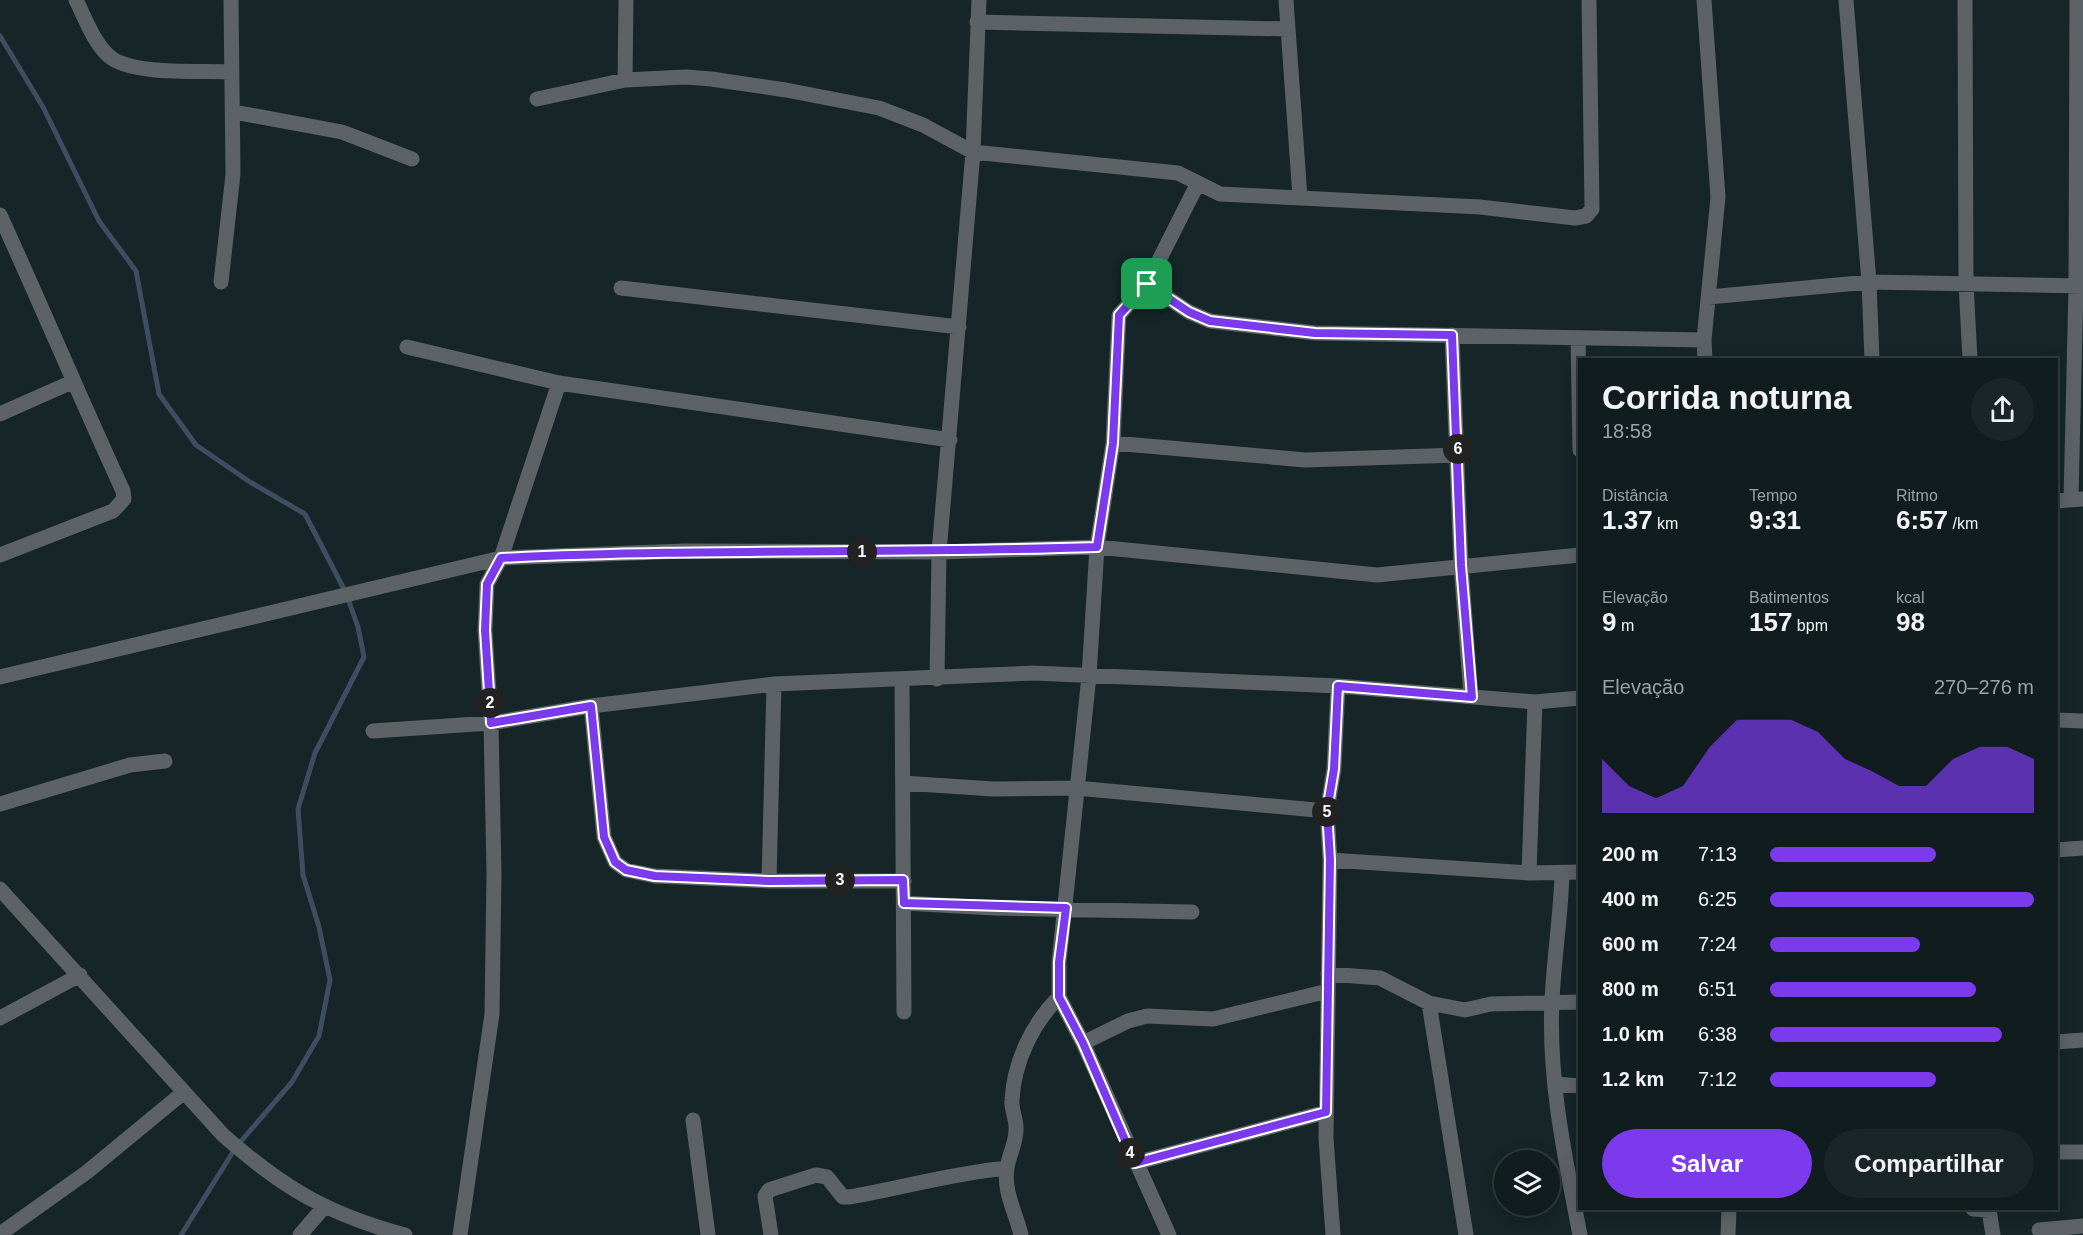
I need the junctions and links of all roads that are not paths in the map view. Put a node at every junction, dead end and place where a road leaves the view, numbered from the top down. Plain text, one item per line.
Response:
1 (76, 0) edge
2 (231, 0) edge
3 (626, 0) edge
4 (979, 0) edge
5 (1286, 0) edge
6 (1589, 0) edge
7 (1704, 0) edge
8 (1846, 0) edge
9 (1965, 0) edge
10 (2077, 0) edge
11 (977, 22) junction
12 (1288, 28) junction
13 (232, 72) junction
14 (625, 80) junction
15 (537, 99) dead end
16 (234, 112) junction
17 (973, 152) junction
18 (412, 159) dead end
19 (1198, 183) junction
20 (1300, 197) junction
21 (0, 215) edge
22 (220, 282) dead end
23 (1869, 282) junction
24 (1966, 283) junction
25 (1147, 284) junction
26 (2080, 286) edge
27 (621, 288) dead end
28 (1709, 297) junction
29 (959, 327) junction
30 (1452, 335) junction
31 (1578, 338) junction
32 (1704, 340) junction
33 (407, 347) dead end
34 (1578, 358) edge
35 (1705, 358) edge
36 (1872, 358) edge
37 (1970, 358) edge
38 (72, 382) junction
39 (559, 383) junction
40 (0, 414) edge
41 (950, 440) junction
42 (1113, 443) junction
43 (1459, 455) junction
44 (2070, 500) edge
45 (1097, 547) junction
46 (939, 552) junction
47 (0, 555) edge
48 (1578, 555) edge
49 (501, 558) junction
50 (1461, 565) junction
51 (1089, 676) junction
52 (0, 677) edge
53 (937, 679) junction
54 (902, 680) junction
55 (774, 684) junction
56 (1338, 686) junction
57 (1472, 697) junction
58 (1578, 698) edge
59 (1535, 702) junction
60 (591, 706) junction
61 (2058, 720) edge
62 (2083, 721) edge
63 (491, 723) junction
64 (373, 731) dead end
65 (165, 761) dead end
66 (903, 783) junction
67 (1076, 788) junction
68 (0, 804) edge
69 (1327, 811) junction
70 (2083, 848) edge
71 (2058, 850) edge
72 (1330, 860) junction
73 (1578, 872) edge
74 (1529, 873) junction
75 (1562, 873) junction
76 (903, 880) junction
77 (769, 881) junction
78 (0, 889) edge
79 (904, 903) junction
80 (1066, 908) junction
81 (1192, 912) dead end
82 (1328, 974) junction
83 (80, 975) junction
84 (1328, 991) junction
85 (1059, 997) junction
86 (1552, 1001) junction
87 (1578, 1002) edge
88 (1429, 1003) junction
89 (904, 1012) dead end
90 (0, 1018) edge
91 (2083, 1040) edge
92 (2058, 1042) edge
93 (1083, 1043) junction
94 (1555, 1084) junction
95 (1578, 1086) edge
96 (184, 1092) junction
97 (1326, 1112) junction
98 (693, 1120) dead end
99 (2058, 1152) edge
100 (2083, 1152) edge
101 (1135, 1163) junction
102 (1007, 1168) junction
103 (1574, 1175) edge
104 (324, 1207) junction
105 (1729, 1210) edge
106 (1984, 1210) edge
107 (2083, 1226) edge
108 (2039, 1230) dead end
109 (0, 1234) edge
110 (300, 1235) edge
111 (405, 1235) edge
112 (460, 1235) edge
113 (708, 1235) edge
114 (771, 1235) edge
115 (1020, 1235) edge
116 (1169, 1235) edge
117 (1333, 1235) edge
118 (1466, 1235) edge
119 (1580, 1235) edge
120 (1728, 1235) edge
121 (1993, 1235) edge

1 - 13 street
2 - 13 street
3 - 14 street
4 - 11 street
5 - 12 street
6 - 20 street
7 - 28 street
8 - 23 street
9 - 24 street
10 - 26 street
11 - 12 street
11 - 17 street
12 - 20 street
13 - 16 street
14 - 15 street
14 - 17 street
16 - 18 street
16 - 22 street
17 - 19 street
17 - 29 street
19 - 20 street
19 - 25 street
21 - 38 street
23 - 24 street
23 - 28 street
23 - 36 street
24 - 26 street
24 - 37 street
25 - 30 street
25 - 42 street
26 - 44 street
27 - 29 street
28 - 32 street
29 - 41 street
30 - 31 street
30 - 43 street
31 - 32 street
31 - 34 street
32 - 35 street
33 - 39 street
38 - 40 street
38 - 47 street
39 - 41 street
39 - 49 street
41 - 46 street
42 - 43 street
42 - 45 street
43 - 50 street
45 - 46 street
45 - 50 street
45 - 51 street
46 - 49 street
46 - 53 street
48 - 50 street
49 - 52 street
49 - 63 street
50 - 57 street
51 - 53 street
51 - 56 street
51 - 67 street
53 - 54 street
54 - 55 street
54 - 66 street
55 - 60 street
55 - 77 street
56 - 57 street
56 - 69 street
57 - 59 street
58 - 59 street
59 - 74 street
60 - 63 street
60 - 77 street
61 - 62 street
63 - 64 street
63 - 112 street
65 - 68 street
66 - 67 street
66 - 76 street
67 - 69 street
67 - 80 street
69 - 72 street
70 - 71 street
72 - 74 street
72 - 82 street
73 - 75 street
74 - 75 street
75 - 86 street
76 - 77 street
76 - 79 street
78 - 83 street
79 - 80 street
79 - 89 street
80 - 81 street
80 - 85 street
82 - 84 street
82 - 88 street
83 - 90 street
83 - 96 street
84 - 93 street
84 - 97 street
85 - 93 street
85 - 102 street
86 - 87 street
86 - 88 street
86 - 94 street
88 - 118 street
91 - 92 street
93 - 101 street
94 - 95 street
94 - 103 street
96 - 104 street
96 - 109 street
97 - 101 street
97 - 117 street
98 - 113 street
99 - 100 street
101 - 116 street
102 - 114 street
102 - 115 street
103 - 119 street
104 - 110 street
104 - 111 street
105 - 120 street
106 - 121 street
107 - 108 street

